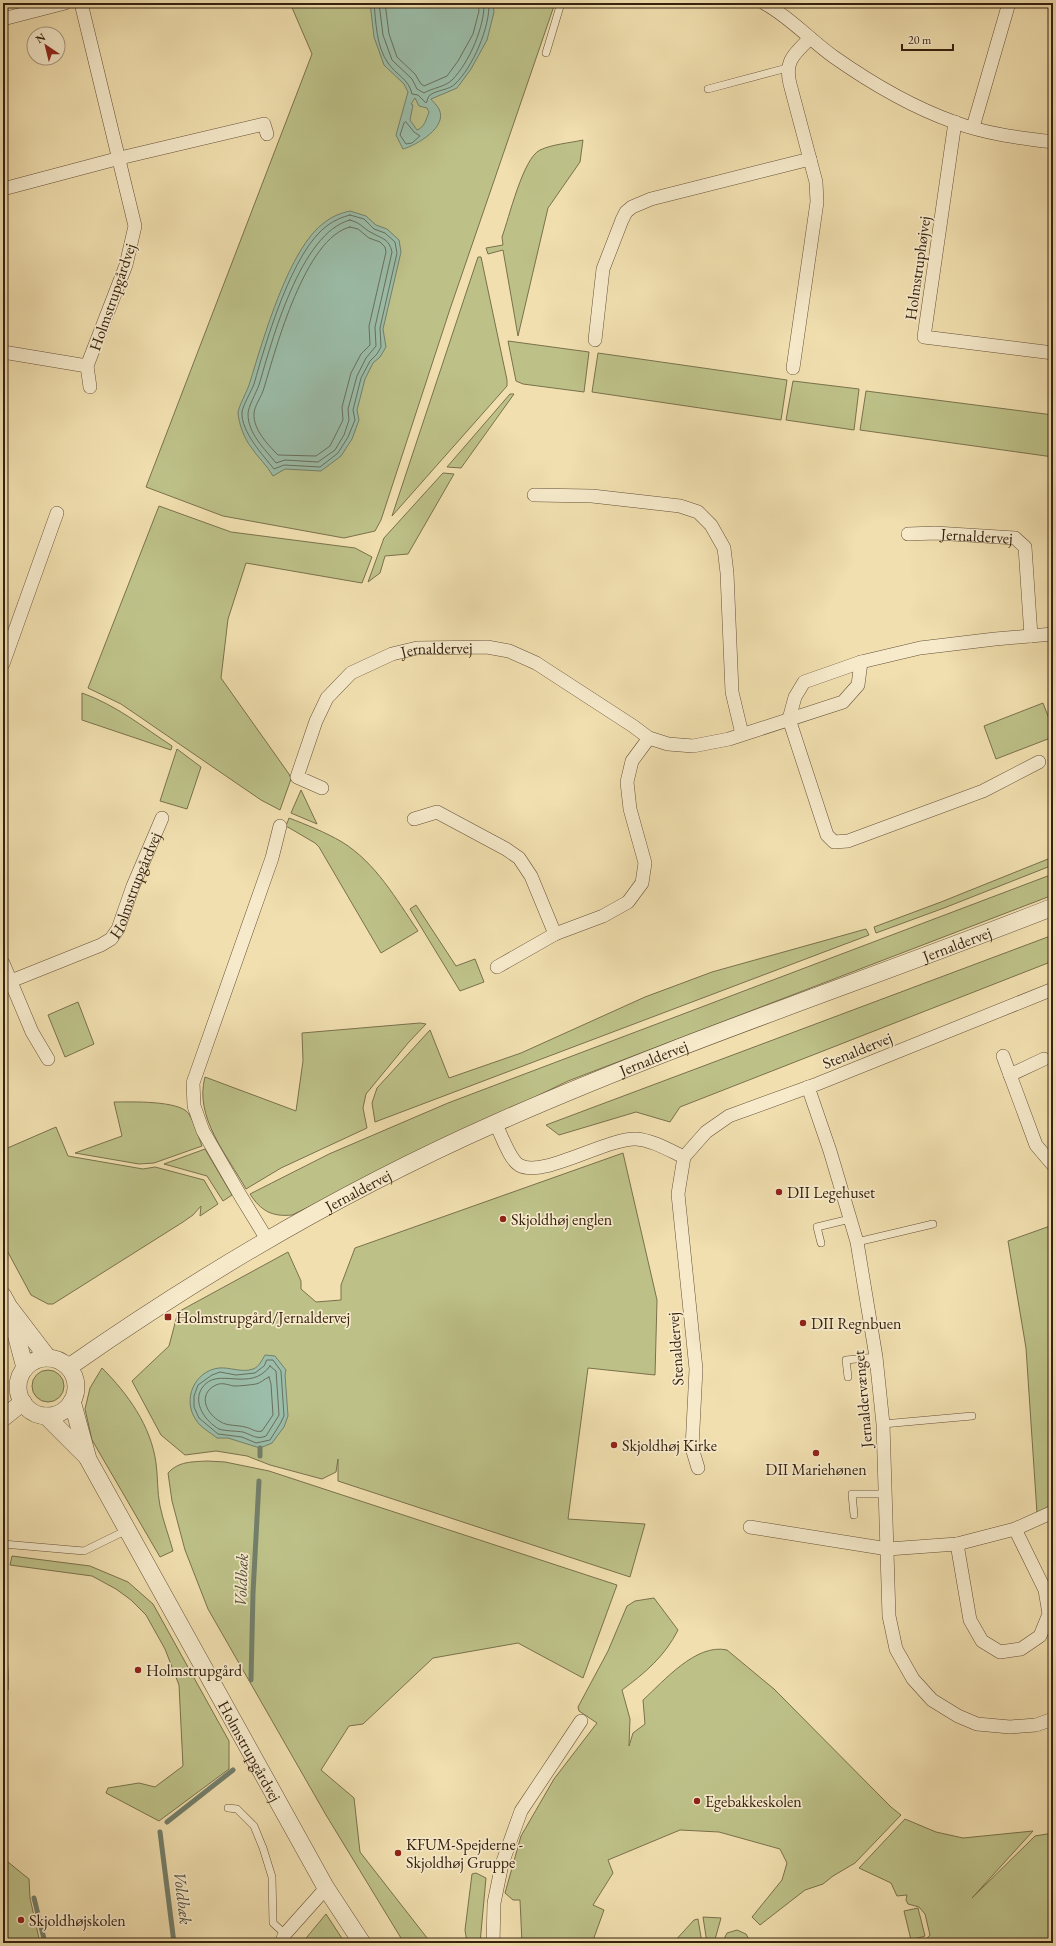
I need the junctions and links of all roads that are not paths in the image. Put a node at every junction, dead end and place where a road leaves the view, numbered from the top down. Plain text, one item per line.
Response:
1 (65, 3) edge
2 (81, 3) edge
3 (561, 3) edge
4 (764, 3) edge
5 (1009, 3) edge
6 (3, 19) edge
7 (810, 38) junction
8 (546, 52) dead end
9 (787, 68) junction
10 (708, 89) dead end
11 (954, 122) junction
12 (973, 128) junction
13 (267, 134) dead end
14 (1053, 142) edge
15 (120, 158) junction
16 (810, 159) junction
17 (3, 189) edge
18 (595, 340) dead end
19 (3, 352) edge
20 (1053, 353) edge
21 (87, 366) junction
22 (793, 368) dead end
23 (90, 387) dead end
24 (534, 495) dead end
25 (57, 512) dead end
26 (908, 534) dead end
27 (1053, 634) edge
28 (1031, 636) junction
29 (861, 662) junction
30 (3, 664) edge
31 (789, 719) junction
32 (742, 734) junction
33 (649, 738) junction
34 (1039, 762) dead end
35 (322, 788) dead end
36 (162, 818) dead end
37 (414, 819) dead end
38 (280, 826) dead end
39 (1053, 908) edge
40 (555, 934) junction
41 (3, 963) edge
42 (498, 967) dead end
43 (11, 981) junction
44 (1053, 990) edge
45 (1003, 1056) dead end
46 (48, 1059) dead end
47 (1044, 1059) dead end
48 (1010, 1074) junction
49 (808, 1087) junction
50 (495, 1123) junction
51 (684, 1156) junction
52 (1053, 1165) edge
53 (850, 1219) junction
54 (933, 1224) dead end
55 (268, 1241) junction
56 (857, 1242) junction
57 (821, 1243) dead end
58 (6, 1301) edge
59 (876, 1357) junction
60 (48, 1358) junction
61 (69, 1367) junction
62 (25, 1368) junction
63 (848, 1377) dead end
64 (72, 1401) junction
65 (23, 1402) junction
66 (46, 1416) junction
67 (972, 1416) dead end
68 (3, 1418) edge
69 (883, 1424) junction
70 (88, 1458) junction
71 (698, 1468) dead end
72 (886, 1494) junction
73 (1053, 1512) edge
74 (854, 1515) dead end
75 (750, 1527) dead end
76 (129, 1529) junction
77 (1015, 1529) junction
78 (3, 1544) edge
79 (957, 1544) junction
80 (888, 1549) junction
81 (3, 1638) edge
82 (3, 1688) edge
83 (1053, 1719) edge
84 (581, 1721) dead end
85 (228, 1808) dead end
86 (326, 1888) junction
87 (283, 1938) edge
88 (362, 1943) edge
89 (493, 1943) edge

1 - 6 street
2 - 15 street, Holmstrupgårdvej
3 - 8 lane
4 - 7 street
5 - 12 street
7 - 9 street
7 - 11 street
9 - 10 lane
9 - 16 street
11 - 12 street
11 - 20 street, Holmstruphøjvej
12 - 14 street
13 - 15 street
15 - 17 street
15 - 21 street, Holmstrupgårdvej
16 - 18 street
16 - 22 street
19 - 21 street, Holmstrupgårdvej
21 - 23 street, Holmstrupgårdvej
24 - 32 street
25 - 30 street
26 - 28 street, Jernaldervej
27 - 28 street
28 - 29 street
29 - 31 street
29 - 31 street, Jernaldervej
31 - 32 street, Jernaldervej
31 - 34 street
32 - 33 street, Jernaldervej
33 - 35 street, Jernaldervej
33 - 40 street
36 - 43 street, Holmstrupgårdvej
37 - 40 street
38 - 55 street
39 - 50 street, Jernaldervej
40 - 42 street
41 - 43 street
43 - 46 street
44 - 49 street, Stenaldervej
45 - 48 street
47 - 48 street
48 - 52 street
49 - 51 street, Stenaldervej
49 - 53 street, Jernaldervænget
50 - 51 street
50 - 55 street, Jernaldervej
51 - 71 street, Stenaldervej
53 - 56 street, Jernaldervænget
53 - 57 lane
54 - 56 lane
55 - 61 street, Jernaldervej
56 - 59 street, Jernaldervænget
58 - 60 street
58 - 62 street
59 - 63 lane
59 - 69 street, Jernaldervænget
60 - 61 street
60 - 62 street
61 - 64 street
62 - 65 street
64 - 66 street
64 - 70 street, Holmstrupgårdvej
65 - 66 street
65 - 68 street
66 - 70 street, Holmstrupgårdvej
67 - 69 lane
69 - 72 street, Jernaldervænget
70 - 76 street, Holmstrupgårdvej
72 - 74 lane
72 - 80 street, Jernaldervænget
73 - 77 street
75 - 80 street
76 - 78 lane
76 - 86 street, Holmstrupgårdvej
77 - 79 street
77 - 79 street
79 - 80 street
80 - 83 street, Jernaldervænget
81 - 82 lane
84 - 89 street
85 - 87 lane
86 - 87 street
86 - 88 street, Holmstrupgårdvej

